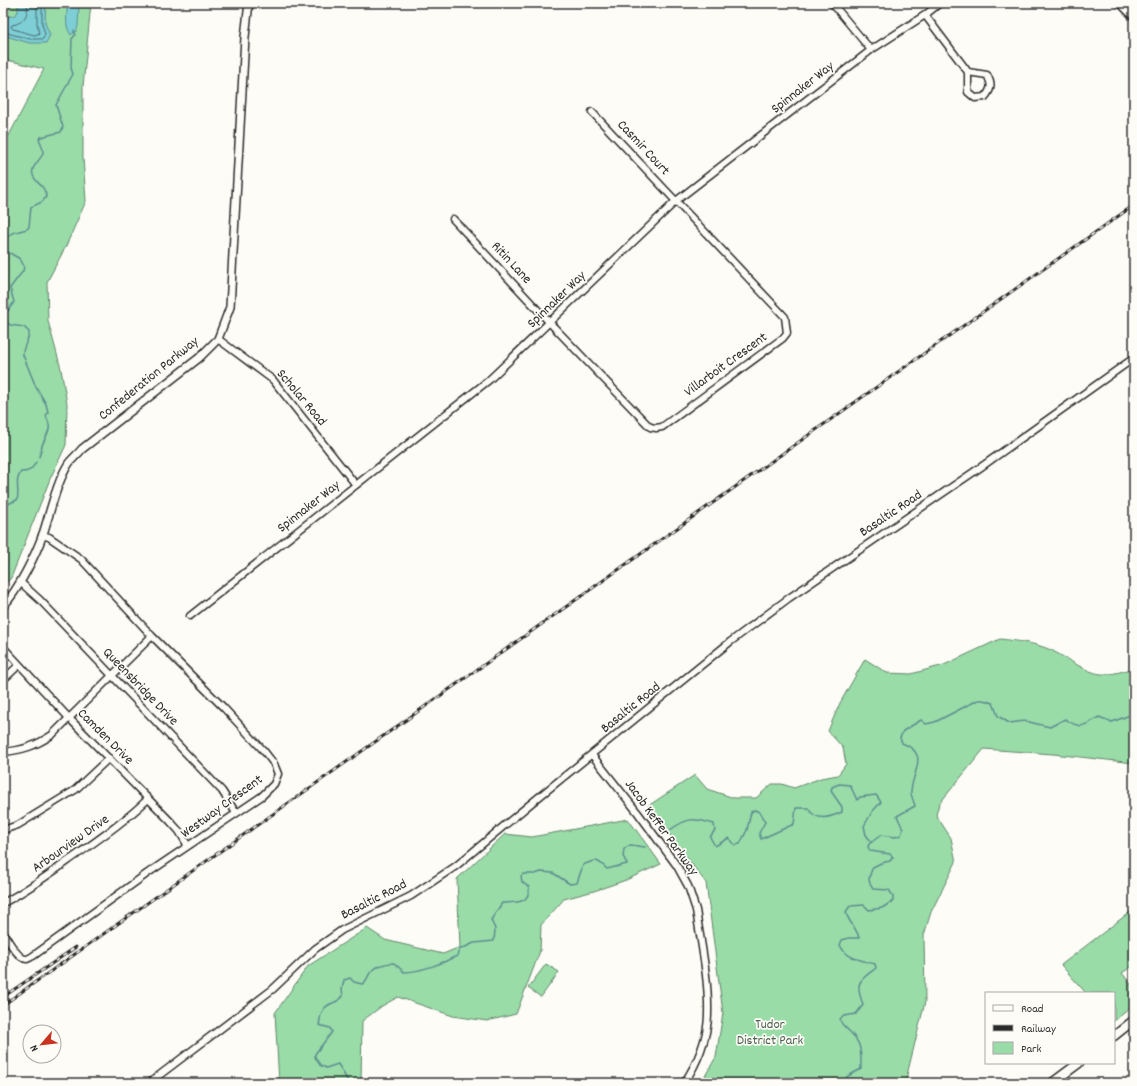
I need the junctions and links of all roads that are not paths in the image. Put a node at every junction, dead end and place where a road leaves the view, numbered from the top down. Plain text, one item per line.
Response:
1 (249, 3) edge
2 (832, 3) edge
3 (940, 3) edge
4 (1121, 3) edge
5 (925, 15) junction
6 (1134, 16) edge
7 (871, 50) junction
8 (968, 72) junction
9 (592, 112) dead end
10 (676, 201) junction
11 (453, 219) dead end
12 (550, 323) junction
13 (218, 339) junction
14 (1134, 358) edge
15 (356, 485) junction
16 (42, 535) junction
17 (20, 582) junction
18 (3, 606) edge
19 (190, 616) dead end
20 (152, 636) junction
21 (3, 647) edge
22 (19, 665) junction
23 (111, 675) junction
24 (3, 680) edge
25 (69, 718) junction
26 (3, 752) edge
27 (592, 755) junction
28 (109, 758) junction
29 (148, 799) junction
30 (236, 813) junction
31 (3, 830) edge
32 (188, 846) junction
33 (3, 903) edge
34 (3, 932) edge
35 (1134, 1020) edge
36 (1115, 1035) edge
37 (1078, 1064) edge
38 (149, 1083) edge
39 (684, 1083) edge
40 (1052, 1083) edge

1 - 13 street, Confederation Parkway
2 - 7 street
3 - 5 street, Spinnaker Way
4 - 6 main road
5 - 7 street, Spinnaker Way
5 - 8 street
7 - 10 street, Spinnaker Way
8 - 8 street
9 - 10 street, Casmir Court
10 - 12 street, Spinnaker Way
10 - 12 street, Villarboit Crescent
11 - 12 street, Ritin Lane
12 - 15 street, Spinnaker Way
13 - 15 street, Scholar Road
13 - 16 street, Confederation Parkway
14 - 27 street, Basaltic Road
15 - 19 street, Spinnaker Way
16 - 17 street, Confederation Parkway
16 - 20 street, Westway Crescent
17 - 18 street, Confederation Parkway
17 - 23 street, Queensbridge Drive
20 - 23 street
20 - 30 street, Westway Crescent
21 - 22 street, Camden Drive
22 - 24 street
22 - 25 street, Camden Drive
23 - 25 street
23 - 30 street, Queensbridge Drive
25 - 26 street
25 - 28 street, Camden Drive
27 - 38 street, Basaltic Road
27 - 39 street, Jacob Keffer Parkway
28 - 29 street, Camden Drive
28 - 31 street
29 - 32 street, Camden Drive
29 - 33 street, Arbourview Drive
30 - 32 street, Westway Crescent
32 - 34 street, Westway Crescent
35 - 36 main road
37 - 40 main road

